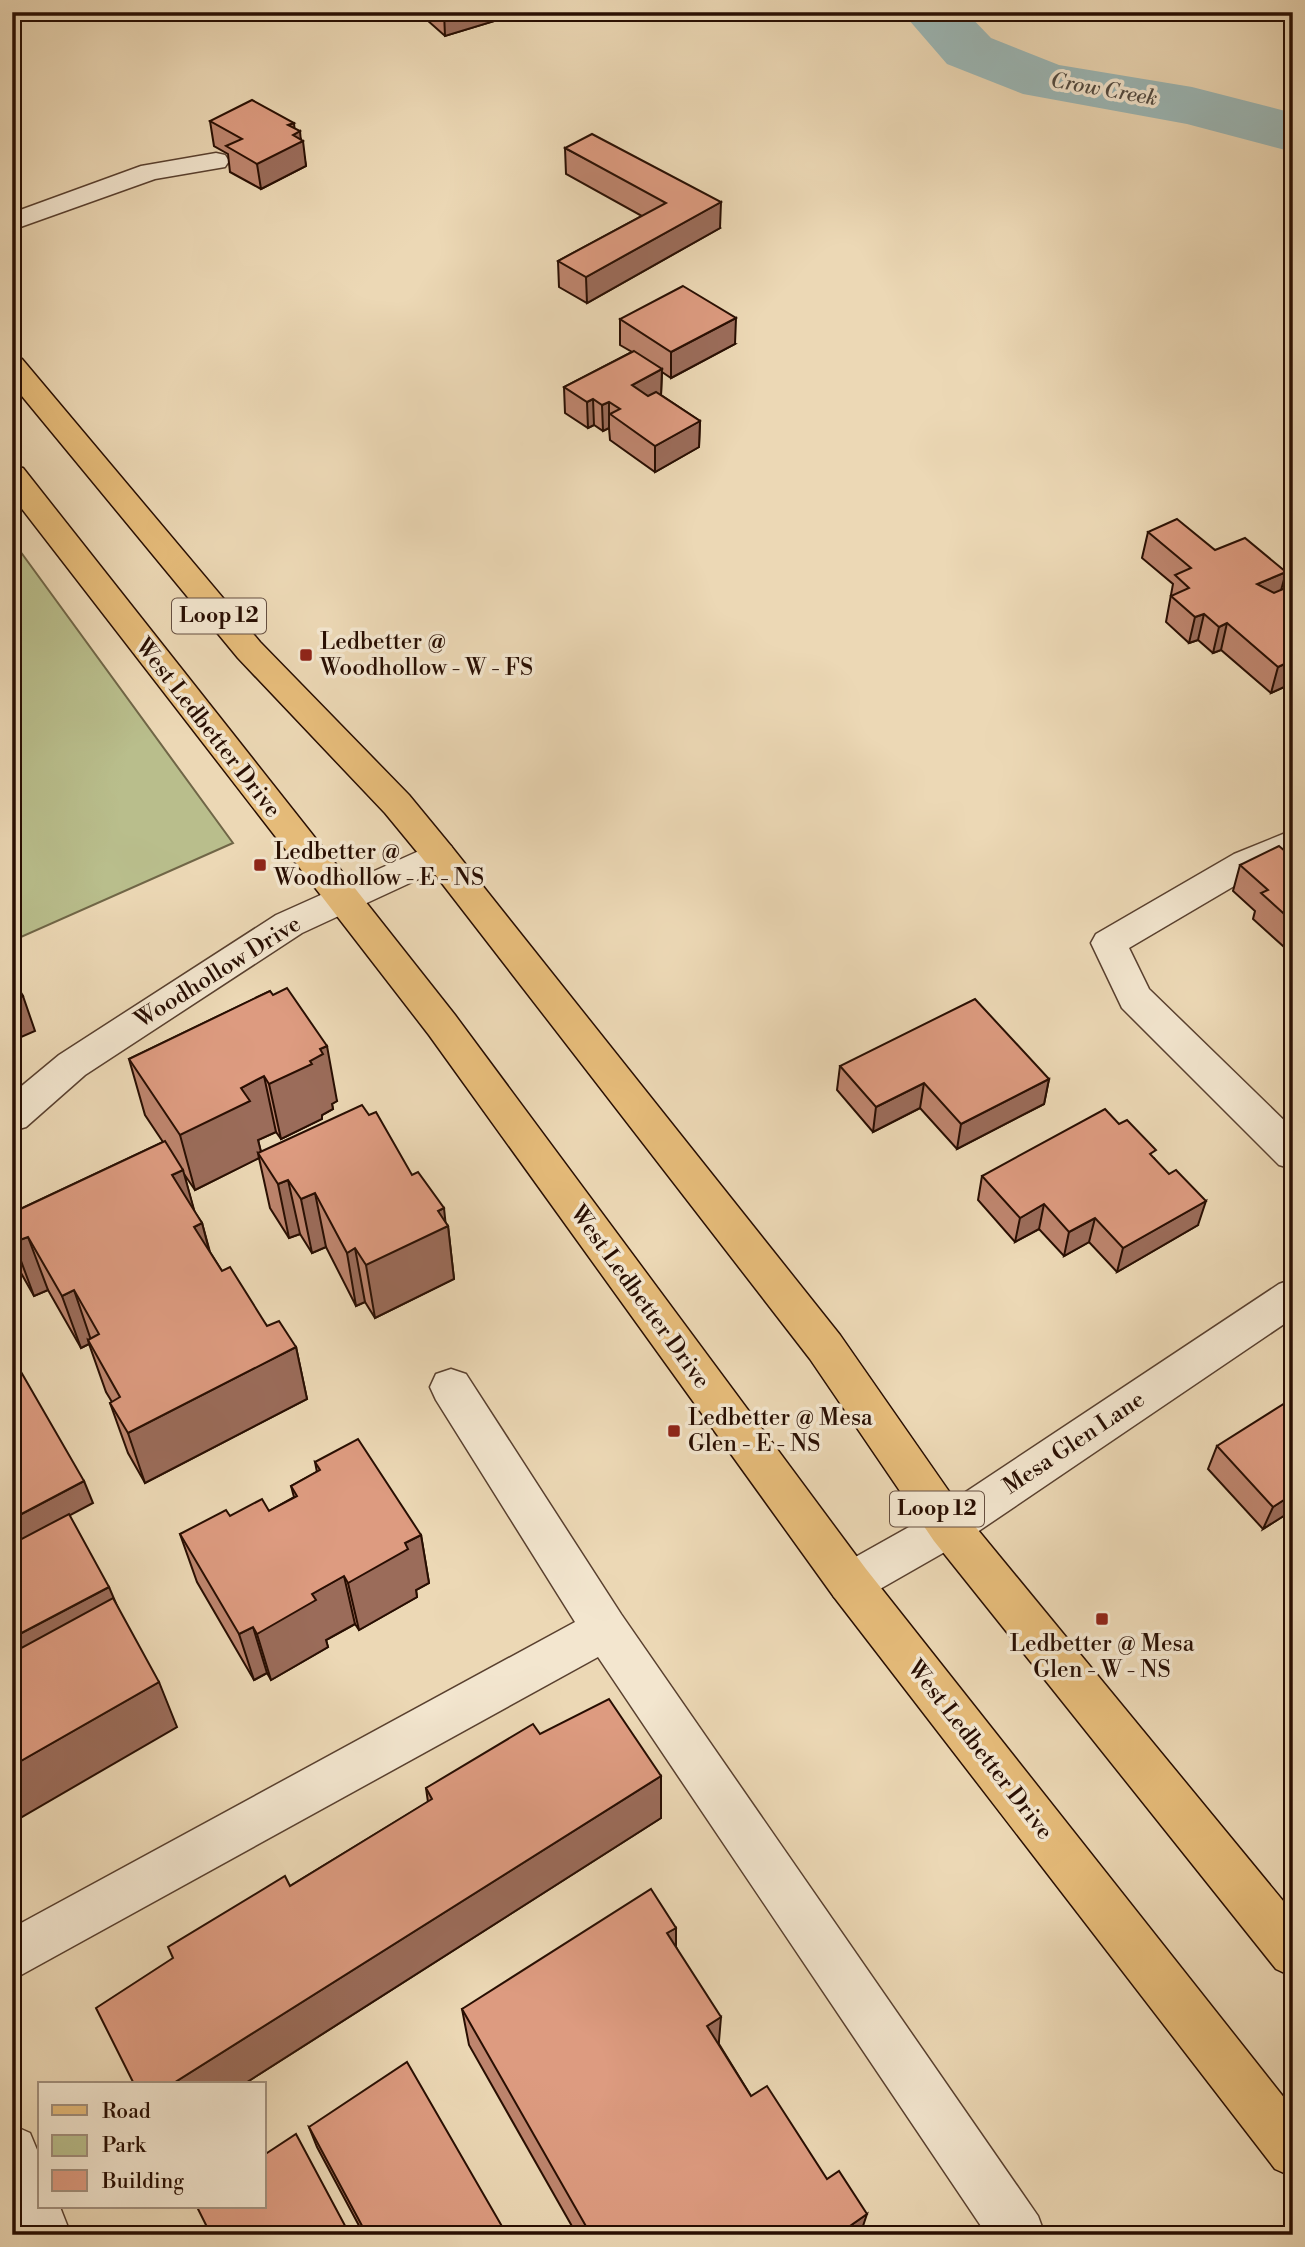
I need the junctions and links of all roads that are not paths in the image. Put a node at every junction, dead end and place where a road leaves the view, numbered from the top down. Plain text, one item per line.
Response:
1 (216, 161) dead end
2 (12, 222) edge
3 (12, 365) edge
4 (12, 475) edge
5 (1293, 842) edge
6 (439, 855) junction
7 (341, 899) junction
8 (12, 1116) edge
9 (1293, 1154) edge
10 (1293, 1296) edge
11 (451, 1387) dead end
12 (949, 1527) junction
13 (850, 1583) junction
14 (605, 1629) junction
15 (1293, 1952) edge
16 (12, 1955) edge
17 (12, 2151) edge
18 (1293, 2151) edge
19 (45, 2235) edge
20 (1019, 2235) edge

1 - 2 street
3 - 6 main road, Loop 12
4 - 7 main road, West Ledbetter Drive / Loop 12
5 - 9 street
6 - 7 street, Woodhollow Drive
6 - 12 main road, Loop 12
7 - 8 street, Woodhollow Drive
7 - 13 main road, West Ledbetter Drive / Loop 12
10 - 12 street, Mesa Glen Lane
11 - 14 street
12 - 13 street, Mesa Glen Lane
12 - 15 main road, Loop 12
13 - 18 main road, West Ledbetter Drive / Loop 12
14 - 16 street
14 - 20 street
17 - 19 street

